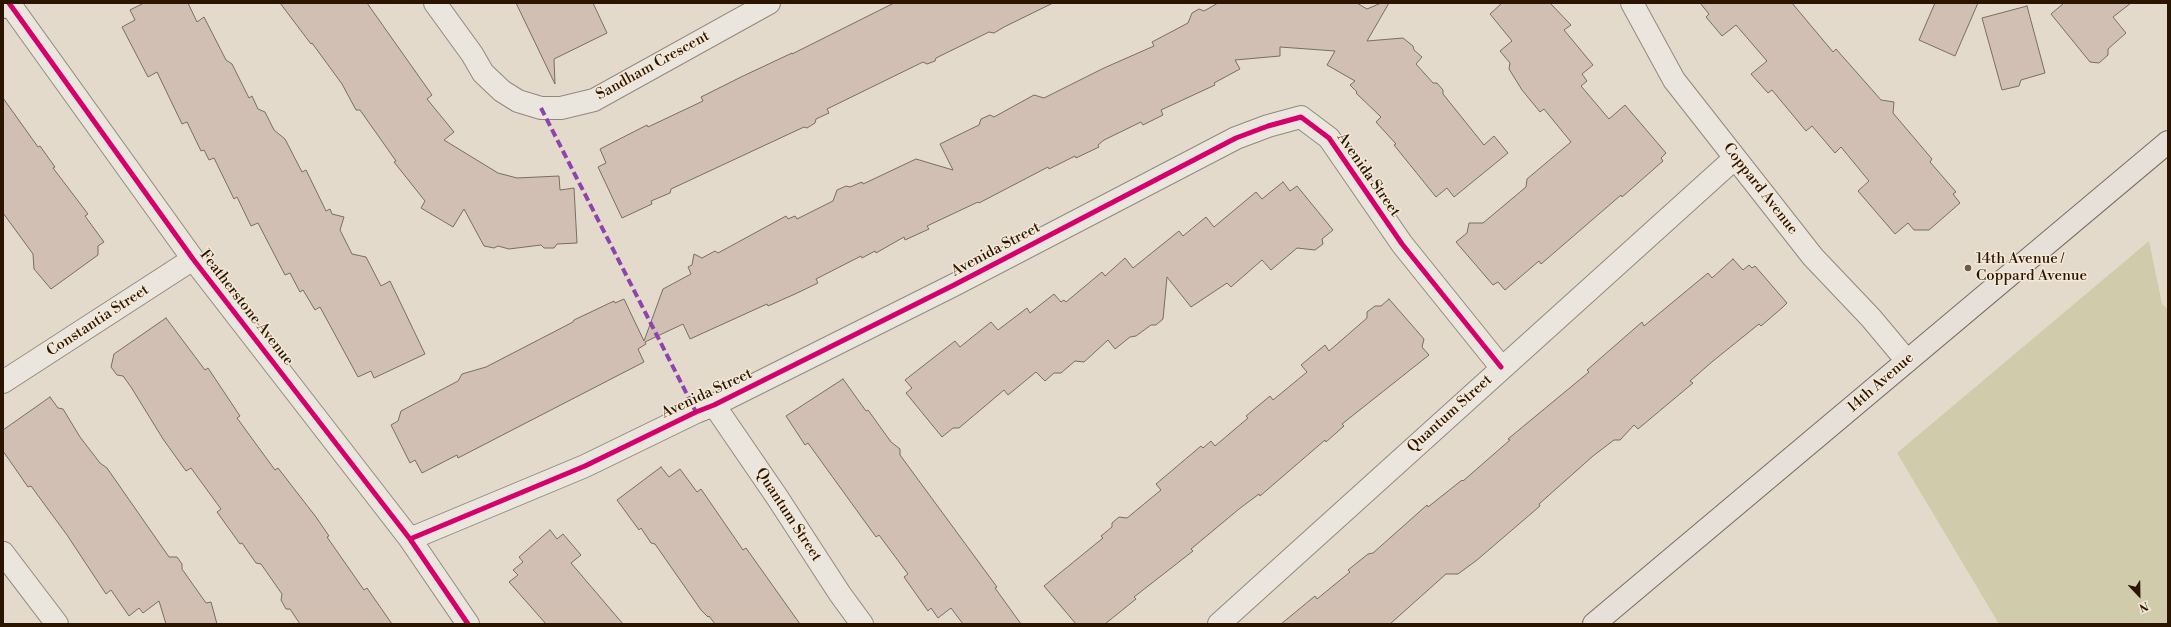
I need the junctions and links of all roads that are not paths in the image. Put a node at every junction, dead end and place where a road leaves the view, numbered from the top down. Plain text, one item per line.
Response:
1 (435, 3) edge
2 (769, 3) edge
3 (1632, 3) edge
4 (8, 4) edge
5 (2168, 142) edge
6 (1735, 158) junction
7 (193, 259) junction
8 (1907, 361) junction
9 (1501, 367) junction
10 (3, 382) edge
11 (714, 405) junction
12 (410, 539) junction
13 (3, 553) edge
14 (57, 624) edge
15 (468, 624) edge
16 (862, 624) edge
17 (1219, 624) edge
18 (1594, 624) edge

1 - 2 street, Sandham Crescent
3 - 6 street, Coppard Avenue
4 - 7 street, Featherstone Avenue
5 - 8 main road, 14th Avenue
6 - 8 street, Coppard Avenue
6 - 9 street, Quantum Street
7 - 10 street, Constantia Street
7 - 12 street, Featherstone Avenue
8 - 18 main road, 14th Avenue
9 - 11 street, Avenida Street
9 - 17 street, Quantum Street
11 - 12 street, Avenida Street
11 - 16 street, Quantum Street
12 - 15 street, Featherstone Avenue
13 - 14 street

